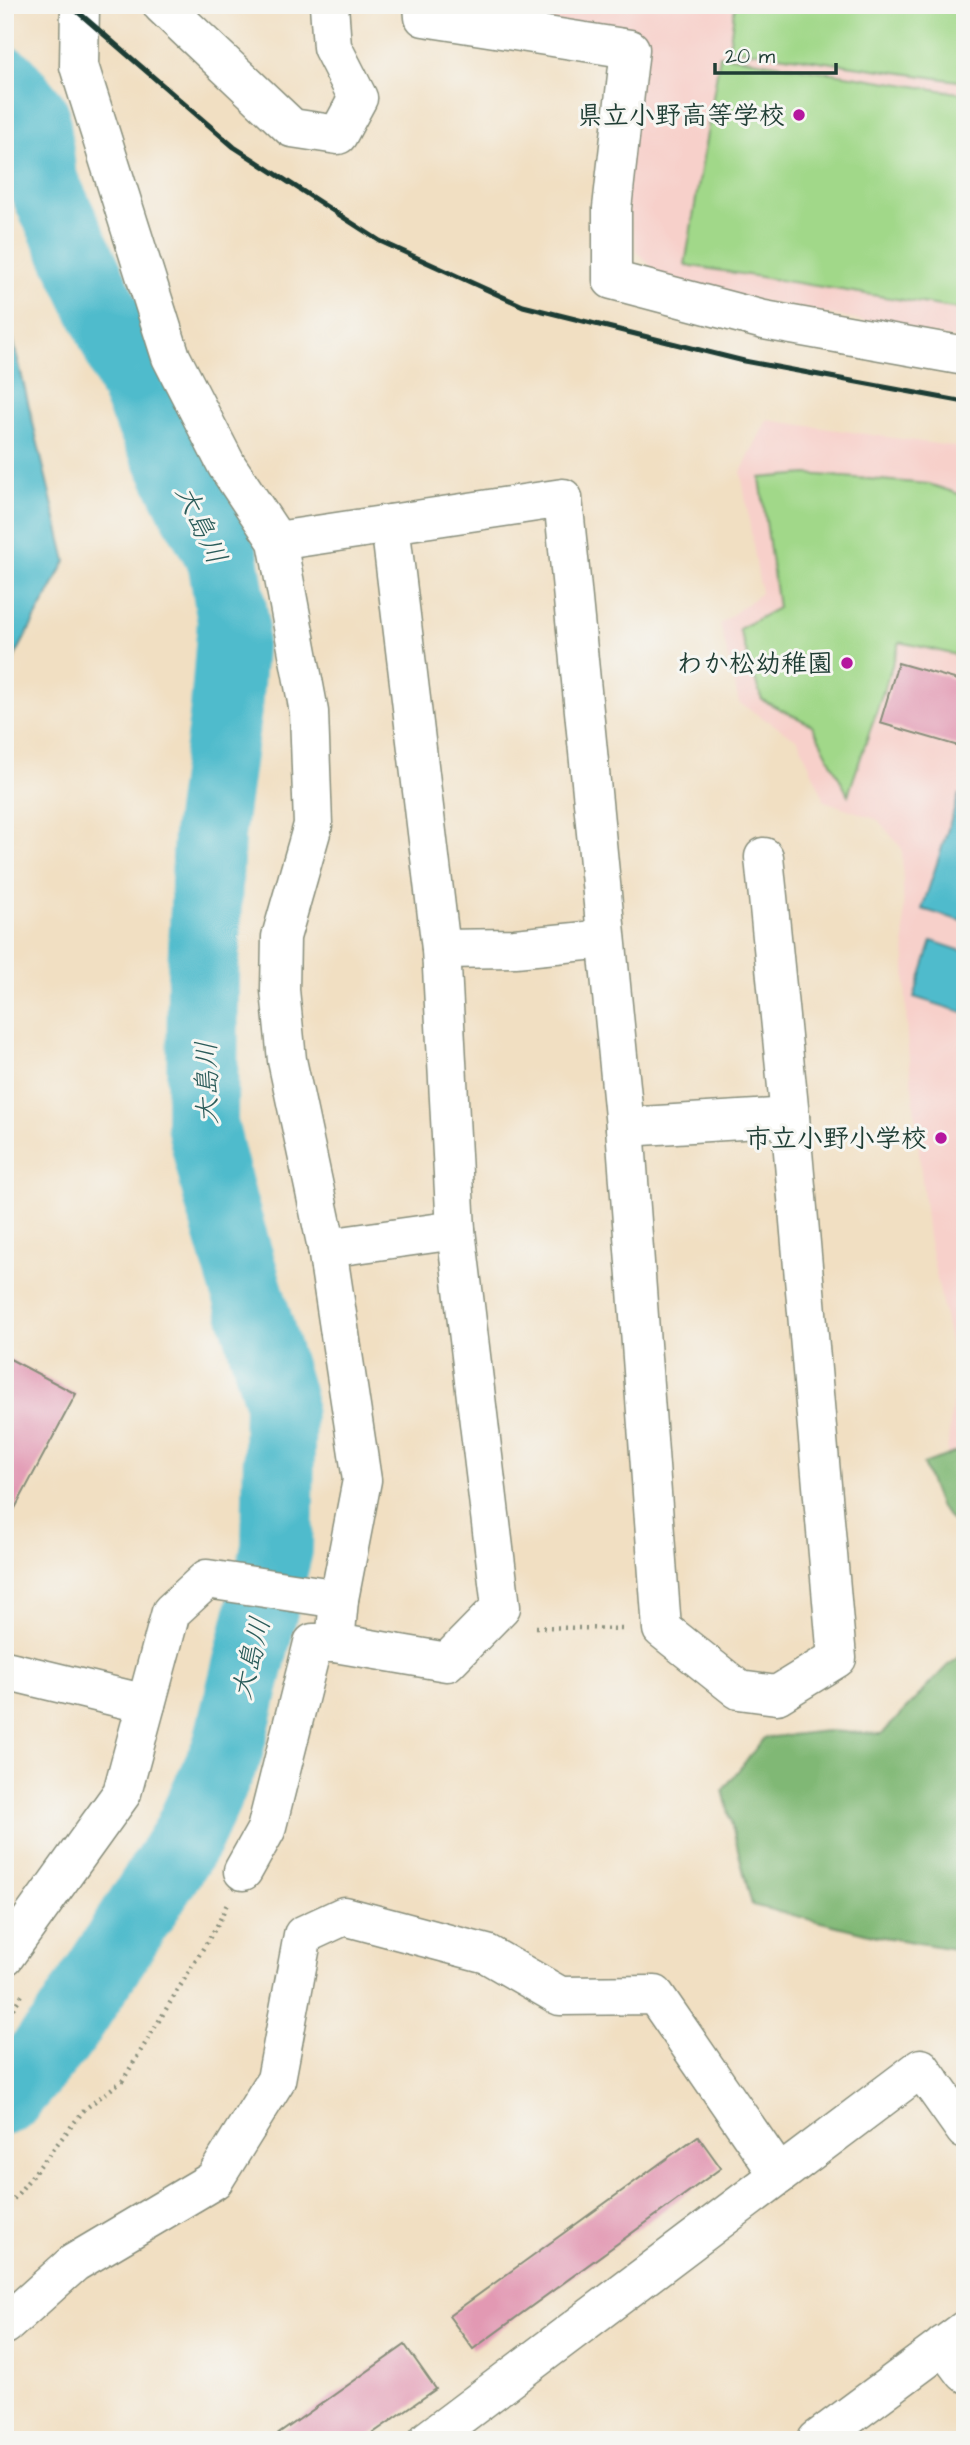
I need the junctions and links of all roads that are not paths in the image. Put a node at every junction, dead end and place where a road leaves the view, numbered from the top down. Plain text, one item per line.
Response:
1 (80, 5) edge
2 (162, 5) edge
3 (329, 5) edge
4 (423, 5) edge
5 (965, 356) edge
6 (390, 524) junction
7 (277, 541) junction
8 (764, 857) dead end
9 (606, 939) junction
10 (441, 949) junction
11 (790, 1117) junction
12 (625, 1127) junction
13 (456, 1230) junction
14 (327, 1248) junction
15 (339, 1599) junction
16 (335, 1643) junction
17 (5, 1670) edge
18 (146, 1704) junction
19 (243, 1871) road end
20 (5, 1956) edge
21 (965, 2130) edge
22 (779, 2175) junction
23 (5, 2325) edge
24 (958, 2349) edge
25 (428, 2440) edge
26 (817, 2440) edge

1 - 7 street
2 - 3 street
4 - 5 street
6 - 7 street
6 - 9 street
6 - 10 street
7 - 14 street
8 - 11 street
9 - 10 street
9 - 12 street
10 - 13 street
11 - 12 street
11 - 12 street
13 - 14 street
13 - 16 street
14 - 15 street
15 - 16 street
15 - 18 street
16 - 19 street
17 - 18 street
18 - 20 street
21 - 22 street
22 - 23 street
22 - 25 street
24 - 26 street

